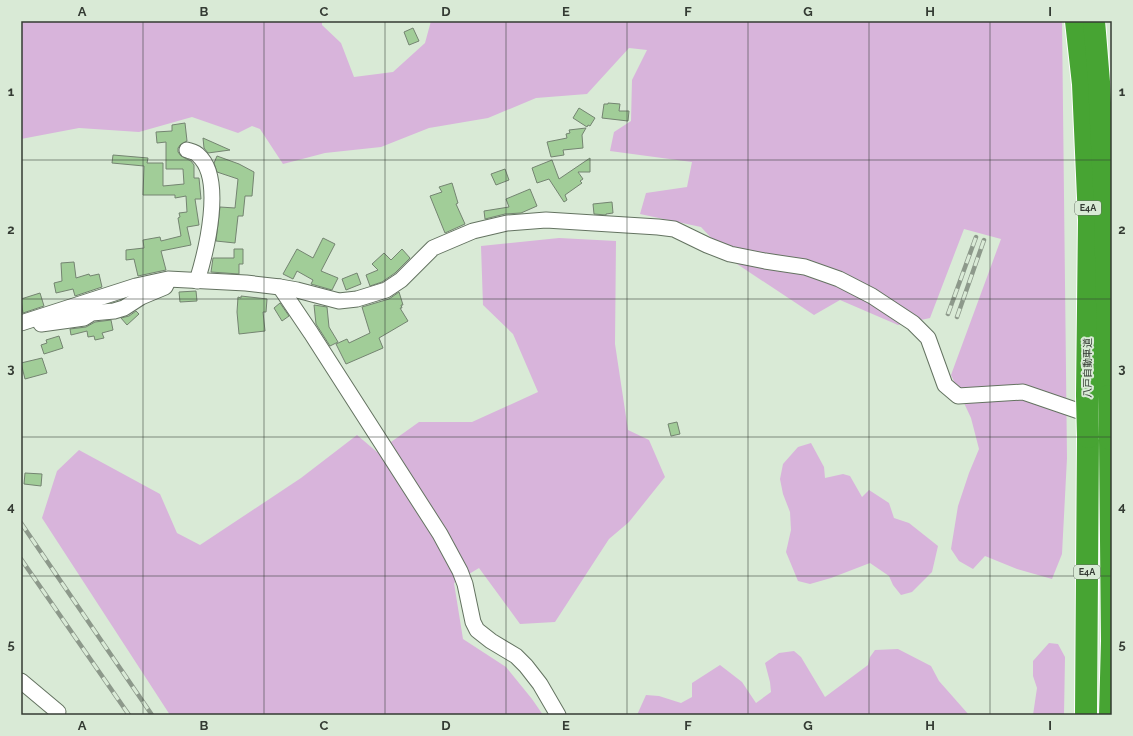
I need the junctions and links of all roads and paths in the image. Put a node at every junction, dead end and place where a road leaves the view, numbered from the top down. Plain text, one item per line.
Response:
1 (1076, 21) edge
2 (1094, 21) edge
3 (187, 150) dead end
4 (197, 281) junction
5 (280, 287) junction
6 (24, 323) edge
7 (1111, 431) edge
8 (21, 681) edge
9 (58, 712) dead end
10 (558, 715) edge
11 (1086, 715) edge
12 (1110, 715) edge

1 - 11 highway, 八戸自動車道 / E4A, bridge
2 - 7 highway, 八戸自動車道 / E4A, bridge
3 - 4 street
4 - 5 street
4 - 6 street
5 - 7 street
5 - 10 street
7 - 12 highway, 八戸自動車道 / E4A
8 - 9 street

